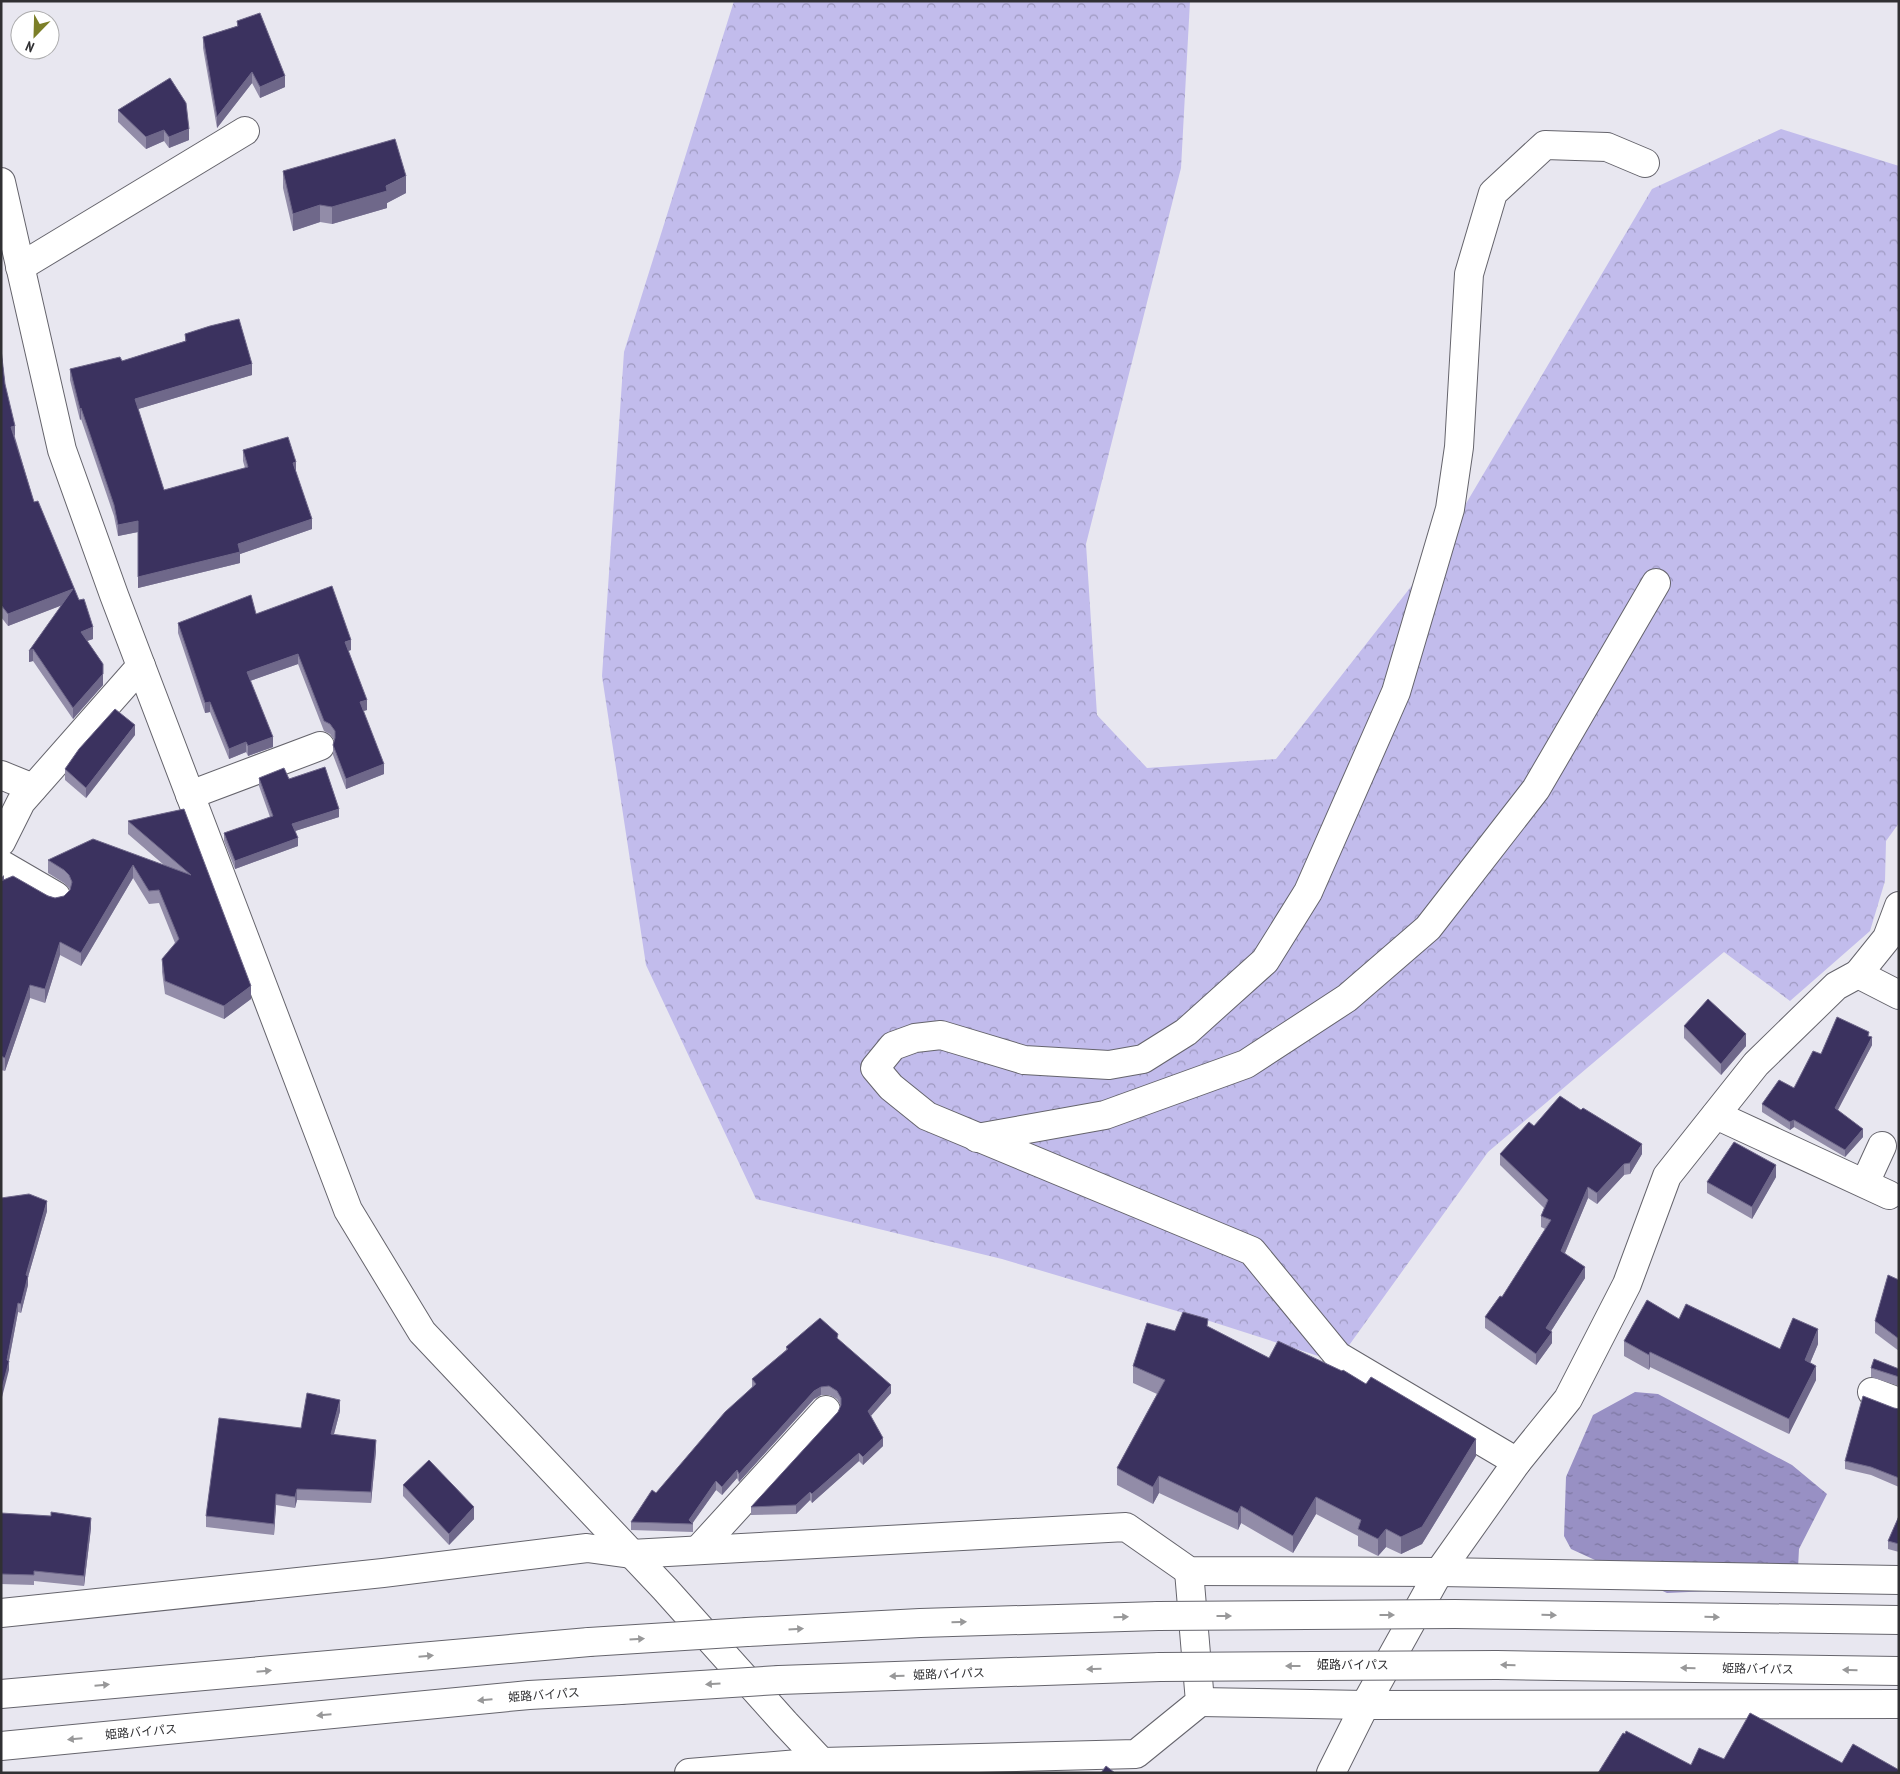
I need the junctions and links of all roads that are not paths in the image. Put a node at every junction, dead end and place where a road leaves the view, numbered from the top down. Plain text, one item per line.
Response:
1 (245, 131) dead end
2 (1645, 163) dead end
3 (1, 182) edge
4 (20, 267) junction
5 (1656, 583) dead end
6 (141, 666) junction
7 (320, 746) dead end
8 (1, 775) edge
9 (33, 788) junction
10 (190, 795) junction
11 (1, 842) edge
12 (1, 864) edge
13 (56, 896) edge
14 (1899, 906) edge
15 (1858, 974) junction
16 (1899, 995) edge
17 (1716, 1115) junction
18 (977, 1138) junction
19 (1882, 1146) dead end
20 (1865, 1183) junction
21 (1889, 1195) dead end
22 (1872, 1392) dead end
23 (1899, 1402) edge
24 (826, 1410) dead end
25 (1517, 1462) junction
26 (698, 1550) junction
27 (632, 1554) junction
28 (1189, 1571) junction
29 (1439, 1572) junction
30 (1899, 1580) edge
31 (1, 1613) edge
32 (1899, 1620) edge
33 (1899, 1671) edge
34 (1, 1694) edge
35 (1200, 1702) junction
36 (1899, 1704) edge
37 (1365, 1705) junction
38 (1, 1746) edge
39 (827, 1768) edge
40 (739, 1771) edge
41 (689, 1773) edge
42 (1331, 1773) edge

1 - 4 main road
2 - 18 main road
3 - 4 main road
4 - 6 main road
5 - 18 main road
6 - 9 main road
6 - 10 main road
7 - 10 main road
8 - 9 main road
9 - 11 main road
10 - 27 main road
12 - 13 main road
14 - 15 main road
15 - 16 main road
15 - 17 main road
17 - 20 main road
17 - 25 main road
18 - 25 main road
19 - 20 main road
20 - 21 main road
22 - 23 main road
24 - 26 main road
25 - 29 main road
26 - 27 main road
26 - 28 main road
27 - 31 main road
27 - 39 main road
28 - 29 main road
28 - 35 main road
29 - 30 main road
29 - 37 main road
34 -> 32 main road, bridge
33 -> 38 main road, 姫路バイパス, bridge
35 - 37 main road
35 - 39 main road
36 - 37 main road
37 - 42 main road
39 - 40 main road
40 - 41 main road

